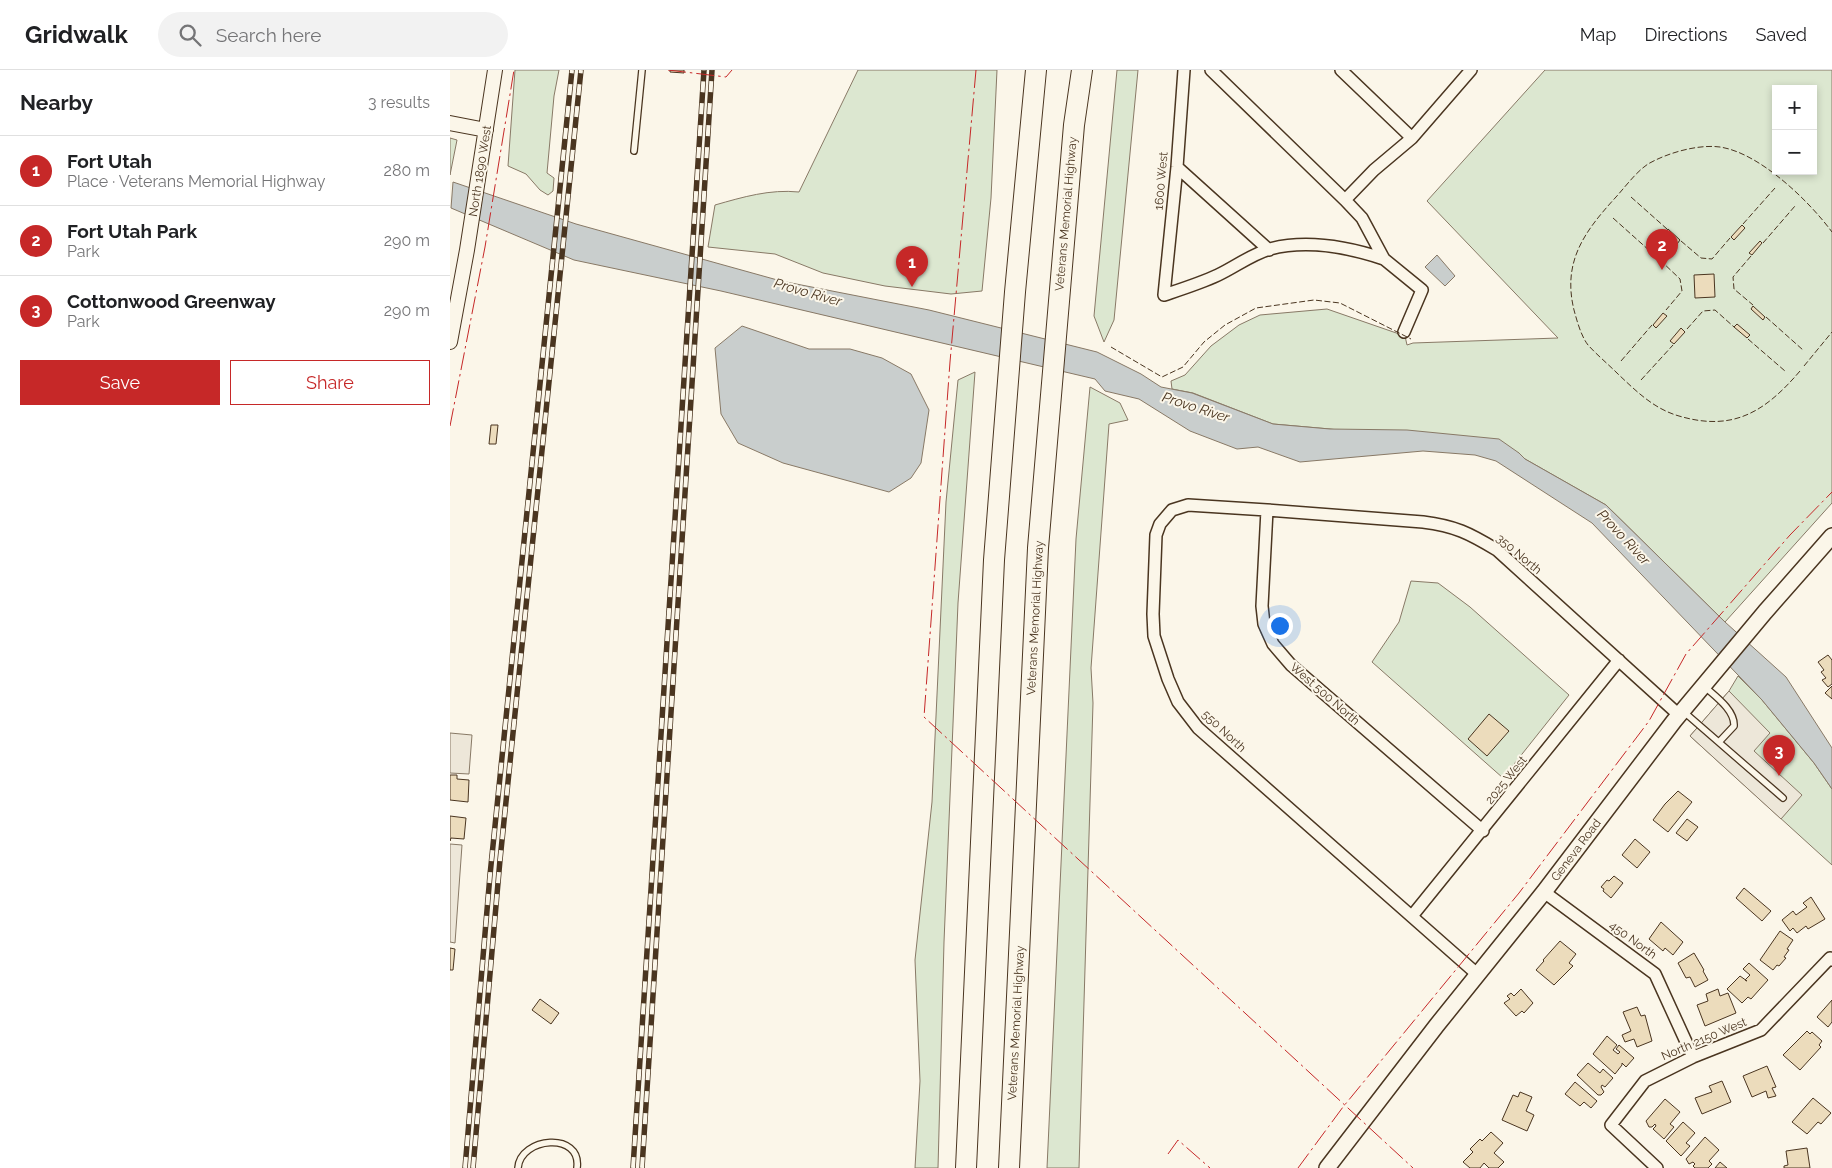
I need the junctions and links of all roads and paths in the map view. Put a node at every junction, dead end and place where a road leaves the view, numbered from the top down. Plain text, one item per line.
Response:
1 (496, 70) edge
2 (642, 70) edge
3 (1036, 70) edge
4 (1082, 70) edge
5 (1184, 70) edge
6 (1211, 70) edge
7 (1341, 70) edge
8 (1467, 72) edge
9 (450, 123) edge
10 (486, 130) junction
11 (1412, 138) junction
12 (634, 151) dead end
13 (1177, 167) junction
14 (1345, 200) junction
15 (1269, 250) junction
16 (1384, 259) junction
17 (1404, 332) dead end
18 (450, 342) edge
19 (1267, 510) junction
20 (1832, 536) edge
21 (1619, 660) junction
22 (1705, 683) junction
23 (1681, 713) junction
24 (1719, 742) junction
25 (1783, 798) dead end
26 (1483, 831) junction
27 (1544, 892) junction
28 (1412, 916) junction
29 (1831, 959) edge
30 (1477, 974) junction
31 (1693, 1057) junction
32 (518, 1168) edge
33 (577, 1168) edge
34 (966, 1168) edge
35 (1009, 1168) edge
36 (1327, 1168) edge
37 (1656, 1168) edge

1 - 10 street, North 1890 West
2 - 12 lane
3 - 34 highway
4 - 35 highway, Veterans Memorial Highway
5 - 13 street, 1600 West
6 - 14 street
7 - 11 street
8 - 11 street
9 - 10 street
10 - 18 street, North 1890 West
11 - 14 street
13 - 15 street
13 - 15 street, 1600 West
14 - 16 street
15 - 16 street
16 - 17 street
19 - 21 street, 350 North
19 - 26 street, West 500 North
19 - 28 street, 550 North
20 - 22 main road, Geneva Road
21 - 23 street, 350 North
21 - 26 street, 2025 West
22 - 23 main road, Geneva Road
22 - 24 lane
23 - 24 lane
23 - 27 main road, Geneva Road
24 - 25 lane
26 - 28 street, 2025 West
27 - 30 main road, Geneva Road
27 - 31 street, 450 North
28 - 30 street, 550 North
29 - 31 street, North 2150 West
30 - 36 main road, Geneva Road
31 - 37 street, North 2150 West
32 - 33 lane

